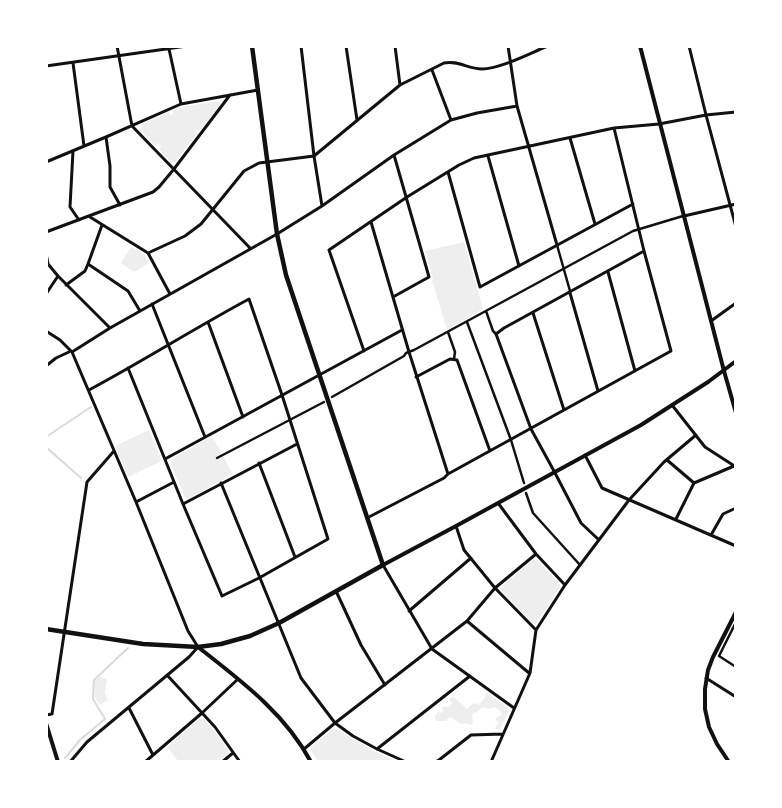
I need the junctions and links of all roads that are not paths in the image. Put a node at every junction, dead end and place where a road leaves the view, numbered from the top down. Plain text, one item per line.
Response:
1 (116, 46) edge
2 (187, 46) edge
3 (252, 46) edge
4 (301, 46) edge
5 (346, 46) edge
6 (394, 46) edge
7 (508, 46) edge
8 (548, 46) edge
9 (640, 46) edge
10 (688, 46) edge
11 (169, 49) junction
12 (118, 56) junction
13 (510, 61) junction
14 (72, 63) junction
15 (46, 66) edge
16 (432, 70) junction
17 (400, 85) junction
18 (258, 90) junction
19 (230, 95) junction
20 (181, 104) junction
21 (517, 106) junction
22 (736, 112) edge
23 (706, 116) junction
24 (451, 120) junction
25 (357, 121) junction
26 (660, 124) junction
27 (132, 126) junction
28 (614, 128) junction
29 (106, 137) junction
30 (570, 138) junction
31 (84, 146) junction
32 (530, 146) junction
33 (73, 151) junction
34 (394, 155) junction
35 (314, 156) junction
36 (488, 156) junction
37 (46, 162) edge
38 (267, 162) junction
39 (174, 169) junction
40 (448, 172) junction
41 (407, 197) junction
42 (633, 204) junction
43 (736, 204) edge
44 (120, 205) junction
45 (322, 206) junction
46 (730, 206) junction
47 (213, 210) junction
48 (683, 216) junction
49 (90, 217) junction
50 (79, 220) junction
51 (371, 222) junction
52 (595, 224) junction
53 (102, 225) junction
54 (736, 227) edge
55 (639, 229) junction
56 (46, 232) edge
57 (277, 234) junction
58 (557, 245) junction
59 (250, 248) junction
60 (644, 251) junction
61 (148, 253) junction
62 (46, 254) edge
63 (88, 264) junction
64 (519, 266) junction
65 (563, 269) junction
66 (608, 272) junction
67 (58, 276) junction
68 (66, 285) junction
69 (570, 293) junction
70 (46, 294) edge
71 (170, 294) junction
72 (393, 297) junction
73 (736, 303) edge
74 (152, 304) junction
75 (140, 311) junction
76 (486, 311) junction
77 (533, 313) junction
78 (711, 321) junction
79 (208, 322) junction
80 (467, 322) junction
81 (110, 328) junction
82 (402, 330) junction
83 (46, 331) edge
84 (448, 332) junction
85 (496, 334) junction
86 (167, 345) junction
87 (71, 351) junction
88 (364, 351) junction
89 (409, 352) junction
90 (454, 359) junction
91 (736, 361) edge
92 (46, 366) edge
93 (128, 368) junction
94 (724, 370) junction
95 (634, 371) junction
96 (320, 375) junction
97 (416, 377) junction
98 (89, 390) junction
99 (598, 391) junction
100 (282, 395) junction
101 (332, 397) dead end
102 (324, 402) dead end
103 (734, 404) edge
104 (672, 405) junction
105 (564, 410) junction
106 (736, 413) edge
107 (243, 417) junction
108 (290, 420) junction
109 (531, 429) junction
110 (696, 435) junction
111 (205, 437) junction
112 (511, 440) junction
113 (297, 444) junction
114 (114, 451) junction
115 (490, 451) junction
116 (585, 455) junction
117 (217, 458) dead end
118 (165, 459) junction
119 (667, 460) junction
120 (259, 463) junction
121 (735, 466) edge
122 (554, 472) junction
123 (448, 474) junction
124 (174, 482) junction
125 (221, 483) junction
126 (524, 483) dead end
127 (694, 483) junction
128 (526, 493) dead end
129 (629, 500) junction
130 (136, 502) junction
131 (498, 503) junction
132 (183, 504) junction
133 (736, 508) edge
134 (367, 518) junction
135 (676, 519) junction
136 (456, 526) junction
137 (711, 535) junction
138 (599, 540) junction
139 (736, 546) edge
140 (536, 554) junction
141 (295, 557) junction
142 (471, 558) junction
143 (383, 565) junction
144 (580, 565) junction
145 (259, 578) junction
146 (565, 585) junction
147 (495, 588) junction
148 (336, 591) junction
149 (409, 611) junction
150 (736, 612) edge
151 (467, 622) junction
152 (736, 622) edge
153 (279, 623) junction
154 (46, 629) edge
155 (536, 630) junction
156 (64, 632) junction
157 (198, 647) junction
158 (432, 649) junction
159 (736, 667) edge
160 (530, 673) junction
161 (167, 675) junction
162 (470, 676) junction
163 (238, 678) junction
164 (706, 678) junction
165 (385, 685) junction
166 (736, 697) edge
167 (129, 708) junction
168 (514, 708) junction
169 (202, 713) junction
170 (46, 715) edge
171 (46, 723) edge
172 (335, 723) junction
173 (503, 734) junction
174 (304, 749) junction
175 (377, 749) junction
176 (233, 753) junction
177 (153, 755) junction
178 (437, 761) edge
179 (58, 762) edge
180 (70, 762) edge
181 (145, 762) edge
182 (222, 762) edge
183 (240, 762) edge
184 (311, 762) edge
185 (406, 762) edge
186 (491, 762) edge
187 (729, 762) edge

1 - 12 street
2 - 11 street
3 - 18 main road
4 - 35 street
5 - 25 street
6 - 17 street
7 - 13 street
8 - 13 street
9 - 26 street
10 - 23 street
11 - 12 street
11 - 20 street
12 - 14 street
12 - 27 street
13 - 16 street
13 - 21 street
14 - 15 street
14 - 31 street
16 - 17 street
16 - 24 street
17 - 25 street
18 - 19 street
18 - 38 main road
19 - 20 street
19 - 39 street
20 - 27 street
21 - 24 street
21 - 32 street
22 - 23 street
23 - 26 street
23 - 46 street
24 - 34 street
25 - 35 street
26 - 28 street
26 - 48 street
27 - 29 street
27 - 39 street
28 - 30 street
28 - 42 street
29 - 31 street
29 - 44 street
30 - 32 street
30 - 52 street
31 - 33 street
32 - 36 street
32 - 58 street
33 - 37 street
33 - 50 street
34 - 41 street
34 - 45 street
35 - 38 street
35 - 45 street
36 - 40 street
36 - 64 street
38 - 47 street
38 - 57 main road
39 - 44 street
39 - 47 street
40 - 41 street
40 - 64 street
41 - 51 street
41 - 72 street
42 - 52 street
42 - 55 street
43 - 46 street
44 - 49 street
45 - 57 street
46 - 48 street
46 - 54 street
47 - 59 street
47 - 61 street
48 - 55 street
48 - 78 street
49 - 50 street
49 - 53 street
50 - 56 street
51 - 72 street
51 - 88 street
52 - 58 street
53 - 61 street
53 - 63 street
55 - 60 street
55 - 65 street
57 - 59 street
57 - 96 main road
58 - 64 street
58 - 65 street
59 - 71 street
60 - 66 street
60 - 95 street
61 - 71 street
62 - 67 street
63 - 68 street
63 - 75 street
65 - 69 street
65 - 76 street
66 - 69 street
66 - 95 street
67 - 68 street
67 - 70 street
68 - 81 street
69 - 77 street
69 - 99 street
71 - 74 street
72 - 82 street
73 - 78 street
74 - 75 street
74 - 86 street
75 - 81 street
76 - 80 street
76 - 85 street
77 - 85 street
77 - 105 street
78 - 94 street
79 - 86 street
79 - 100 street
79 - 107 street
80 - 84 street
80 - 112 street
81 - 87 street
82 - 88 street
82 - 89 street
83 - 87 street
84 - 89 street
84 - 90 street
85 - 109 street
86 - 93 street
86 - 111 street
87 - 92 street
87 - 98 street
88 - 96 street
89 - 97 street
89 - 101 street
90 - 97 street
90 - 115 street
91 - 94 street
93 - 98 street
93 - 118 street
94 - 103 street
94 - 104 street
95 - 99 street
96 - 100 street
96 - 134 main road
97 - 123 street
98 - 114 street
99 - 105 street
100 - 107 street
100 - 108 street
102 - 108 street
103 - 106 street
104 - 110 street
104 - 116 street
105 - 109 street
107 - 111 street
108 - 113 street
108 - 117 street
109 - 112 street
109 - 122 street
110 - 119 street
110 - 121 street
111 - 118 street
112 - 115 street
112 - 126 street
113 - 120 street
113 - 141 street
114 - 130 street
114 - 156 street
115 - 123 street
116 - 122 street
116 - 129 street
118 - 124 street
119 - 127 street
119 - 129 street
120 - 125 street
120 - 141 street
121 - 127 street
122 - 131 street
122 - 138 street
123 - 134 street
124 - 130 street
124 - 132 street
125 - 132 street
125 - 145 street
127 - 135 street
128 - 144 street
129 - 135 street
129 - 138 street
130 - 157 street
131 - 136 street
131 - 140 street
132 - 145 street
133 - 137 street
134 - 143 main road
135 - 137 street
136 - 142 street
136 - 143 street
137 - 139 street
138 - 144 street
140 - 146 street
140 - 147 street
141 - 145 street
142 - 147 street
142 - 149 street
143 - 148 main road
143 - 149 street
144 - 146 street
145 - 153 street
146 - 155 street
147 - 151 street
147 - 155 street
148 - 153 main road
148 - 165 street
149 - 158 street
150 - 164 street
151 - 158 street
151 - 160 street
152 - 159 street
153 - 157 main road
153 - 172 street
154 - 156 main road
155 - 160 street
156 - 157 main road
156 - 170 street
157 - 161 street
157 - 163 street
158 - 162 street
158 - 165 street
160 - 168 street
161 - 167 street
161 - 169 street
162 - 168 street
162 - 175 street
163 - 169 street
163 - 174 street
164 - 166 street
164 - 187 street
165 - 172 street
167 - 177 street
167 - 180 street
168 - 173 street
169 - 176 street
169 - 177 street
171 - 179 street
172 - 174 street
172 - 175 street
173 - 178 street
173 - 186 street
174 - 184 street
175 - 185 street
176 - 182 street
176 - 183 street
177 - 181 street

